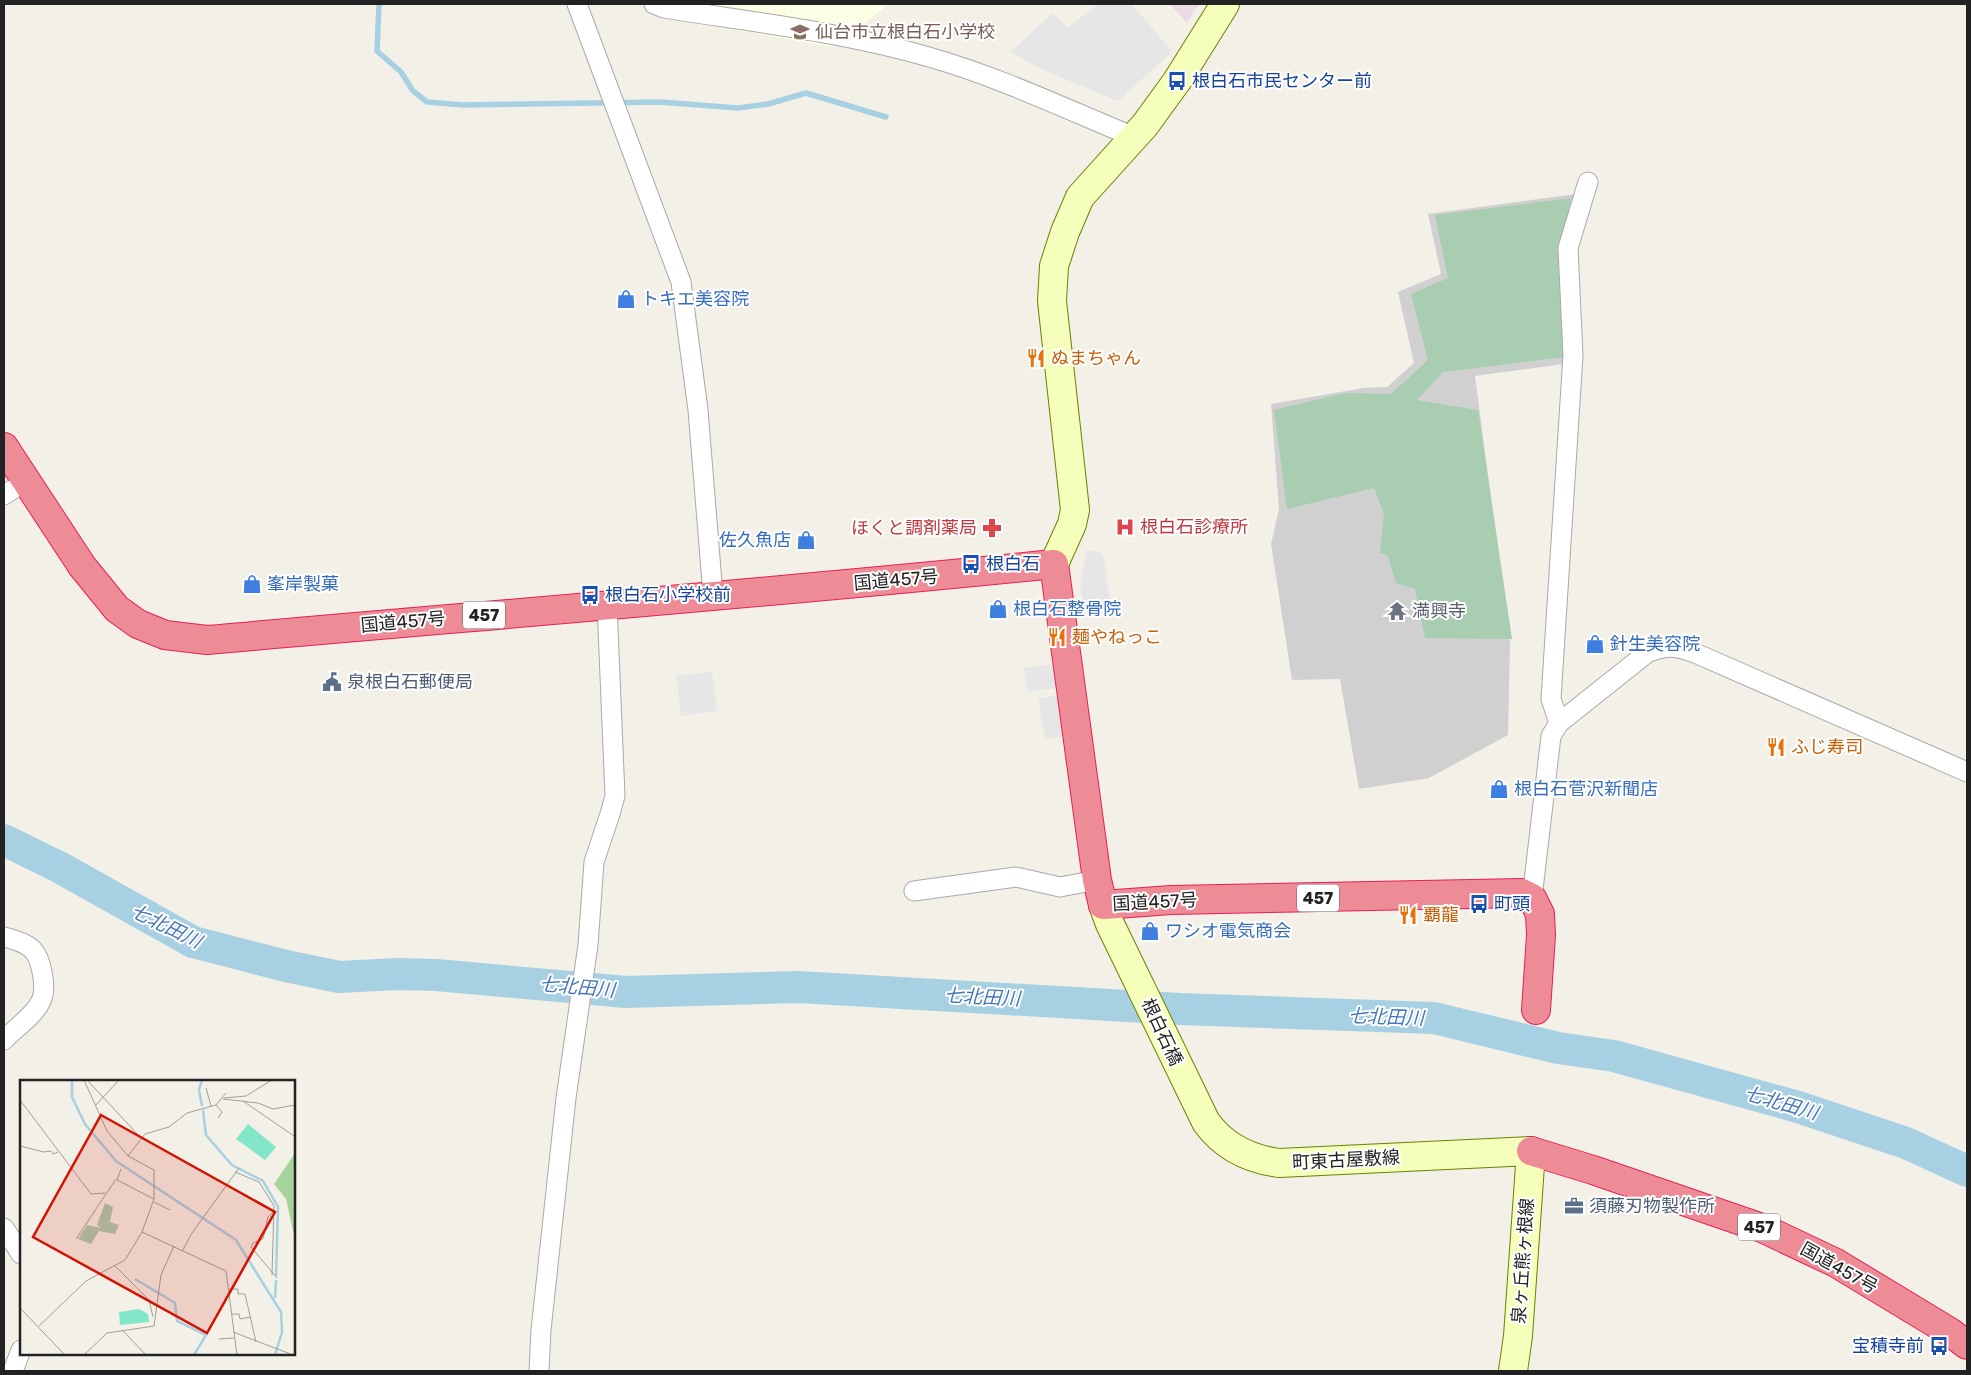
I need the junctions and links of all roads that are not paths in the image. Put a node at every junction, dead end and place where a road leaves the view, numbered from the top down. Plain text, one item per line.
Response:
1 (577, 4) edge
2 (654, 4) edge
3 (1225, 4) edge
4 (1134, 138) junction
5 (1588, 182) dead end
6 (4, 447) edge
7 (15, 488) edge
8 (1054, 564) junction
9 (713, 595) junction
10 (606, 604) junction
11 (1559, 723) junction
12 (1967, 772) edge
13 (914, 891) dead end
14 (1100, 892) junction
15 (1532, 898) junction
16 (4, 937) edge
17 (1536, 1010) dead end
18 (4, 1040) edge
19 (1191, 1094) joint
20 (1531, 1151) junction
21 (4, 1228) edge
22 (20, 1252) edge
23 (1967, 1345) edge
24 (20, 1353) edge
25 (13, 1371) edge
26 (539, 1371) edge
27 (1513, 1371) edge

1 - 9 street
2 - 4 street
3 - 4 street
4 - 8 street
5 - 11 street
6 - 7 highway, 国道457号 / 457
7 - 10 highway, 国道457号 / 457
8 - 9 highway, 国道457号 / 457
8 - 14 highway, 国道457号
9 - 10 highway, 国道457号 / 457
10 - 26 street
11 - 12 street
11 - 15 street
13 - 14 street
14 - 15 highway, 国道457号 / 457
14 - 19 street, 根白石橋
15 - 17 highway
16 - 18 street
19 - 20 street, 町東古屋敷線
20 - 23 highway, 国道457号 / 457
20 - 27 street, 泉ヶ丘熊ヶ根線
21 - 22 street
24 - 25 street

